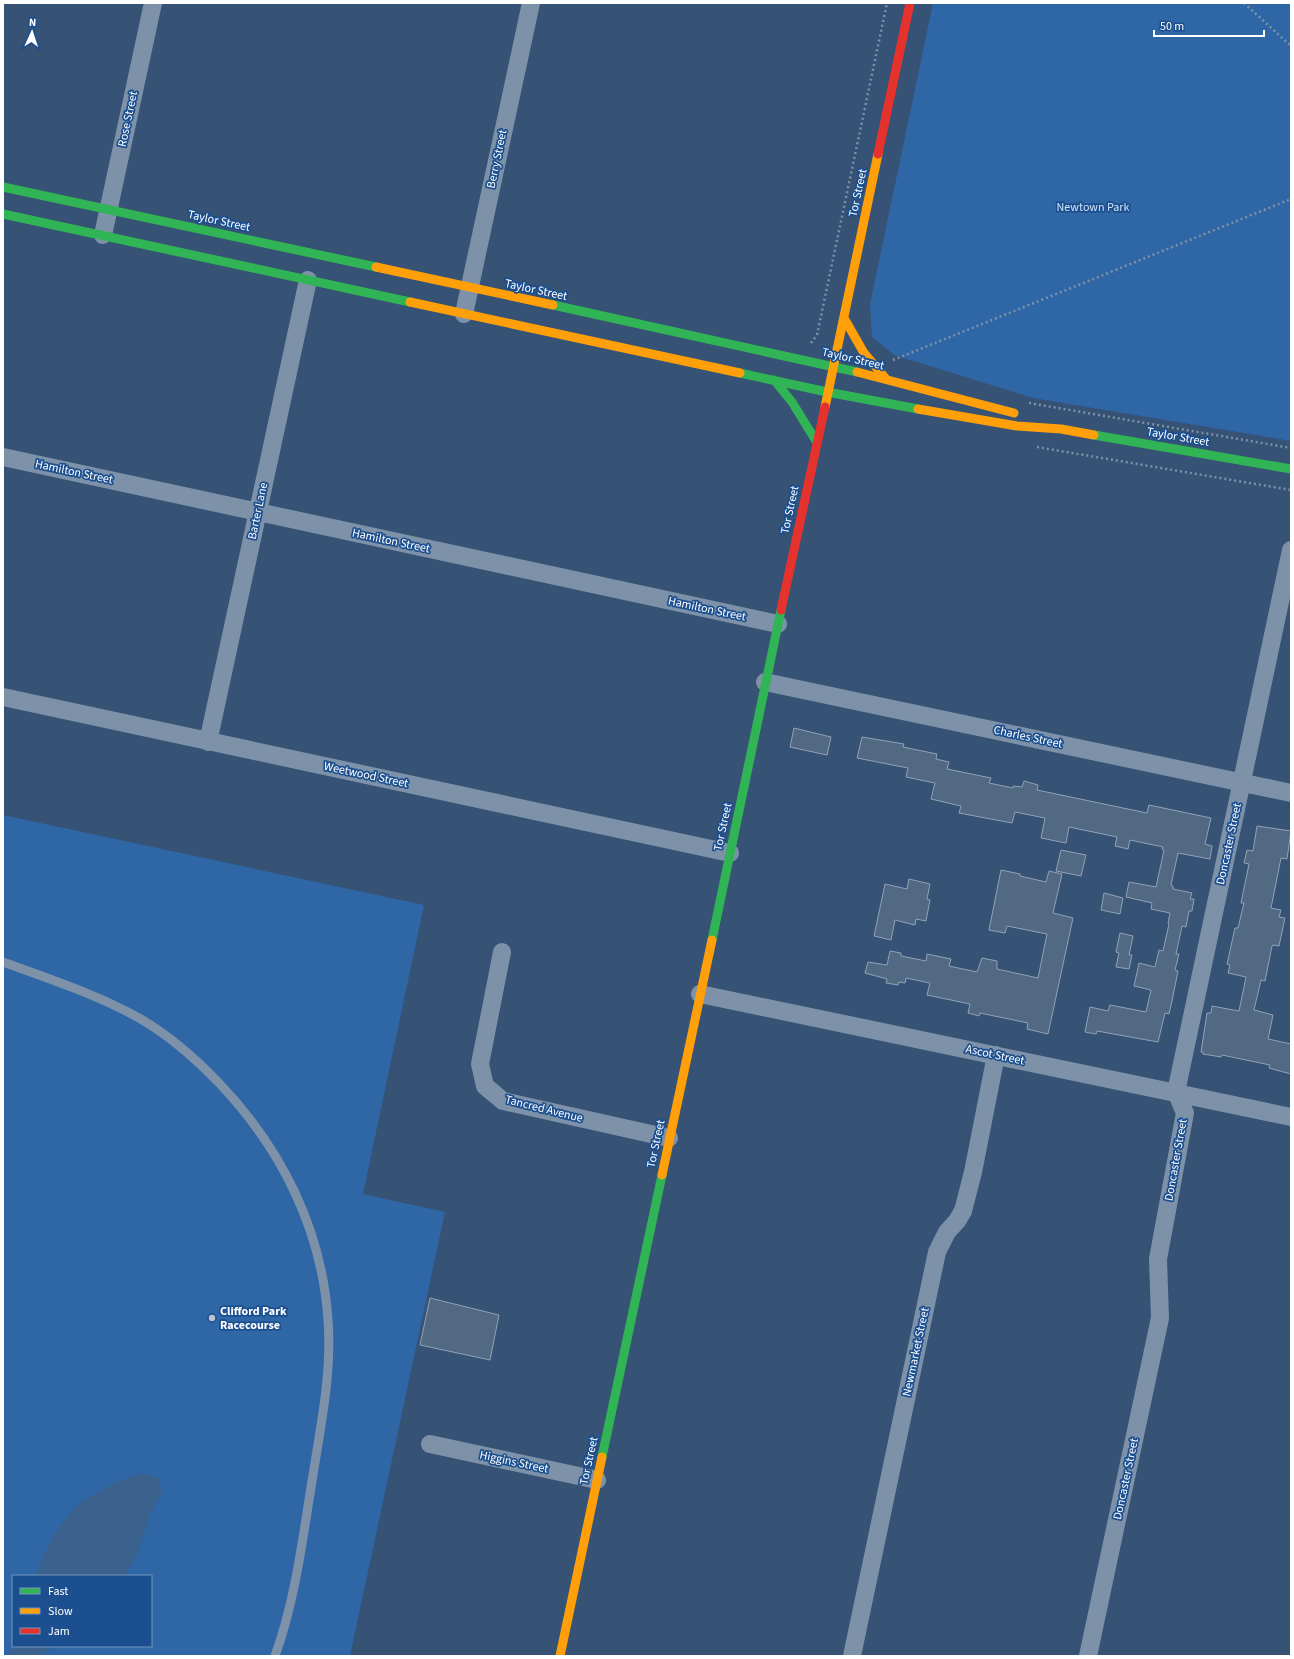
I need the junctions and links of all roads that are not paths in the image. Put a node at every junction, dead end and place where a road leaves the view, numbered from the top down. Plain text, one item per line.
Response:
1 (153, 3) edge
2 (531, 3) edge
3 (910, 3) edge
4 (3, 187) edge
5 (108, 209) junction
6 (3, 214) edge
7 (102, 235) junction
8 (308, 280) junction
9 (469, 288) junction
10 (464, 314) junction
11 (844, 318) junction
12 (834, 366) junction
13 (886, 379) junction
14 (774, 380) junction
15 (827, 392) junction
16 (1061, 429) junction
17 (816, 441) junction
18 (3, 457) edge
19 (1291, 469) edge
20 (258, 512) junction
21 (1291, 550) edge
22 (778, 624) junction
23 (765, 682) junction
24 (3, 697) edge
25 (208, 742) junction
26 (1242, 782) junction
27 (1291, 792) edge
28 (730, 853) junction
29 (502, 952) dead end
30 (3, 962) edge
31 (700, 994) junction
32 (996, 1055) junction
33 (1176, 1092) junction
34 (1291, 1117) edge
35 (669, 1138) junction
36 (430, 1444) dead end
37 (597, 1480) junction
38 (275, 1656) edge
39 (560, 1656) edge
40 (852, 1656) edge
41 (1088, 1656) edge

1 - 5 street, Rose Street
2 - 9 street, Berry Street
3 - 11 main road, Tor Street
4 - 5 main road, Taylor Street
5 - 7 street, Rose Street
5 - 9 main road, Taylor Street
6 - 7 main road, Taylor Street
7 - 8 main road, Taylor Street
8 - 10 main road, Taylor Street
8 - 20 street, Barter Lane
9 - 10 street, Berry Street
9 - 12 main road, Taylor Street
10 - 14 main road, Taylor Street
11 - 12 main road, Tor Street
11 - 13 main road
12 - 13 main road, Taylor Street
12 - 15 main road, Tor Street
13 - 16 main road, Taylor Street
14 - 15 main road, Taylor Street
14 - 17 main road
15 - 16 main road, Taylor Street
15 - 17 main road, Tor Street
16 - 19 main road, Taylor Street
17 - 22 main road, Tor Street
18 - 20 street, Hamilton Street
20 - 22 street, Hamilton Street
20 - 25 street, Barter Lane
21 - 26 street, Doncaster Street
22 - 23 main road, Tor Street
23 - 26 street, Charles Street
23 - 28 main road, Tor Street
24 - 25 street, Weetwood Street
25 - 28 street, Weetwood Street
26 - 27 street, Charles Street
26 - 33 street, Doncaster Street
28 - 31 main road, Tor Street
29 - 35 street, Tancred Avenue
30 - 38 lane
31 - 32 street, Ascot Street
31 - 35 main road, Tor Street
32 - 33 street, Ascot Street
32 - 40 street, Newmarket Street
33 - 34 street, Ascot Street
33 - 41 street, Doncaster Street
35 - 37 main road, Tor Street
36 - 37 street, Higgins Street
37 - 39 main road, Tor Street

